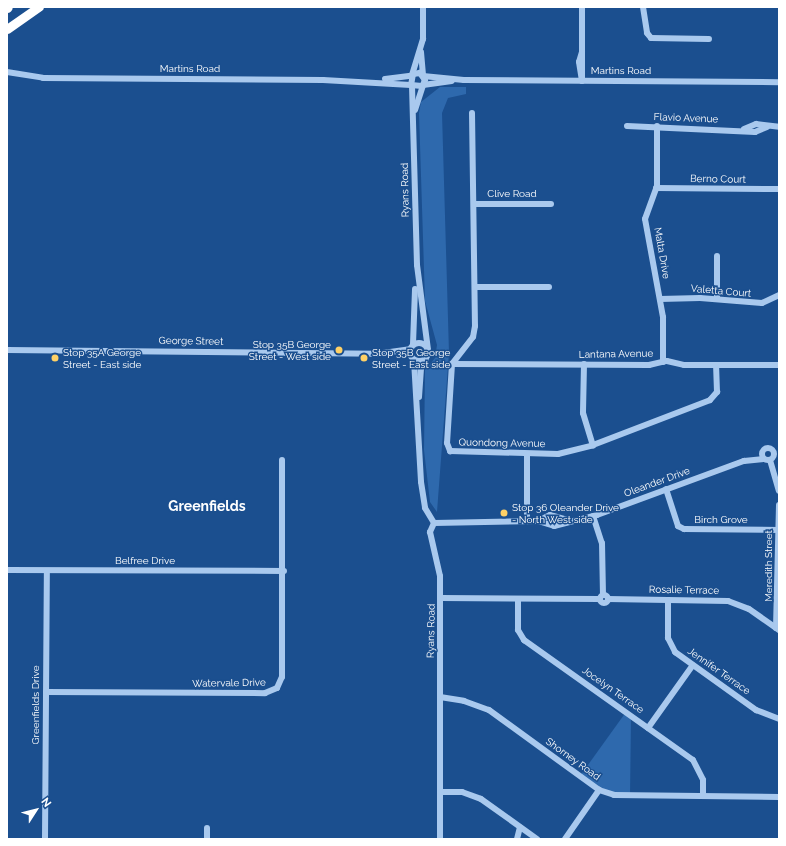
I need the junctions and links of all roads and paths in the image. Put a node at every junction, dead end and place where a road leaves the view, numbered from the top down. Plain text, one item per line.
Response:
1 (38, 7) edge
2 (423, 7) edge
3 (582, 7) edge
4 (643, 7) edge
5 (7, 29) edge
6 (709, 39) dead end
7 (421, 48) junction
8 (7, 72) edge
9 (412, 76) junction
10 (423, 76) junction
11 (464, 80) junction
12 (374, 81) junction
13 (582, 81) junction
14 (779, 82) edge
15 (411, 85) junction
16 (422, 86) junction
17 (472, 113) dead end
18 (414, 114) junction
19 (627, 126) dead end
20 (657, 126) junction
21 (779, 127) edge
22 (656, 188) junction
23 (779, 190) edge
24 (474, 204) junction
25 (551, 204) dead end
26 (717, 256) dead end
27 (416, 265) junction
28 (475, 287) junction
29 (550, 287) dead end
30 (779, 295) edge
31 (660, 299) junction
32 (717, 299) junction
33 (412, 347) junction
34 (7, 350) edge
35 (428, 350) junction
36 (376, 354) junction
37 (413, 359) junction
38 (426, 359) junction
39 (663, 362) junction
40 (452, 364) junction
41 (584, 364) junction
42 (716, 365) junction
43 (779, 365) edge
44 (417, 428) junction
45 (593, 445) junction
46 (776, 451) edge
47 (527, 454) junction
48 (765, 457) junction
49 (282, 460) dead end
50 (666, 489) junction
51 (779, 491) edge
52 (779, 505) edge
53 (593, 516) junction
54 (568, 520) junction
55 (527, 521) junction
56 (538, 521) junction
57 (434, 523) junction
58 (779, 530) edge
59 (7, 570) edge
60 (47, 571) junction
61 (284, 571) junction
62 (441, 598) junction
63 (603, 598) junction
64 (518, 600) junction
65 (668, 600) junction
66 (778, 629) edge
67 (693, 665) junction
68 (46, 692) junction
69 (440, 697) junction
70 (779, 719) edge
71 (648, 728) junction
72 (599, 790) junction
73 (440, 792) junction
74 (703, 796) junction
75 (779, 797) edge
76 (520, 827) junction
77 (207, 828) dead end
78 (45, 839) edge
79 (207, 839) edge
80 (440, 839) edge
81 (517, 839) edge
82 (536, 839) edge
83 (565, 839) edge

1 - 5 highway
2 - 7 street
3 - 13 street
4 - 6 street
7 - 9 street
7 - 10 street
8 - 12 street, Martins Road
9 - 10 street, Martins Road
9 - 12 street, Martins Road
9 - 15 street, Ryans Road
10 - 11 street, Martins Road
10 - 16 street, Ryans Road
11 - 13 street, Martins Road
11 - 16 street, Martins Road
12 - 15 street, Martins Road
13 - 14 street, Martins Road
15 - 16 street, Martins Road
15 - 18 street, Ryans Road
16 - 18 street, Ryans Road
17 - 24 street
18 - 27 street, Ryans Road
19 - 20 street, Flavio Avenue
20 - 21 street, Flavio Avenue
20 - 22 street, Malta Drive
22 - 23 street, Berno Court
22 - 31 street, Malta Drive
24 - 25 street, Clive Road
24 - 28 street
26 - 32 street
27 - 33 street, Ryans Road
27 - 35 street, Ryans Road
28 - 29 street
28 - 40 street
30 - 32 street, Valetta Court
31 - 32 street, Valetta Court
31 - 39 street, Malta Drive
33 - 35 street
33 - 36 street, George Street
33 - 37 street, Ryans Road
34 - 36 street, George Street
35 - 38 street
36 - 37 street, George Street
37 - 38 street, George Street
37 - 44 street
38 - 44 street
39 - 41 street, Lantana Avenue
39 - 42 street, Lantana Avenue
40 - 41 street, Lantana Avenue
40 - 47 street, Quondong Avenue
41 - 45 street
42 - 43 street, Lantana Avenue
42 - 45 street, Quondong Avenue
44 - 57 street
45 - 47 street, Quondong Avenue
46 - 48 street
46 - 48 street, Oleander Drive
47 - 55 street
48 - 50 street, Oleander Drive
48 - 51 street
49 - 61 street, Watervale Drive
50 - 53 street, Oleander Drive
50 - 58 street, Birch Grove
52 - 58 street, Meredith Street
53 - 54 street, Oleander Drive
53 - 63 street
54 - 56 street, Oleander Drive
54 - 56 street, Oleander Drive
55 - 56 street, Oleander Drive
55 - 57 street, Oleander Drive
57 - 62 street, Ryans Road
58 - 66 street, Meredith Street
59 - 60 street, Belfree Drive
60 - 61 street, Belfree Drive
60 - 68 street, Greenfields Drive
61 - 68 street, Watervale Drive
62 - 64 street, Rosalie Terrace
62 - 69 street, Ryans Road
63 - 64 street, Rosalie Terrace
63 - 65 street, Rosalie Terrace
64 - 71 street, Jocelyn Terrace
65 - 66 street, Rosalie Terrace
65 - 67 street, Jennifer Terrace
67 - 70 street, Jennifer Terrace
67 - 71 street
68 - 78 street, Greenfields Drive
69 - 72 street, Shorney Road
69 - 73 street, Ryans Road
71 - 74 street, Jocelyn Terrace
72 - 74 street, Shorney Road
72 - 83 street
73 - 76 street
73 - 80 street, Ryans Road
74 - 75 street, Shorney Road
76 - 81 street
76 - 82 street
77 - 79 street

